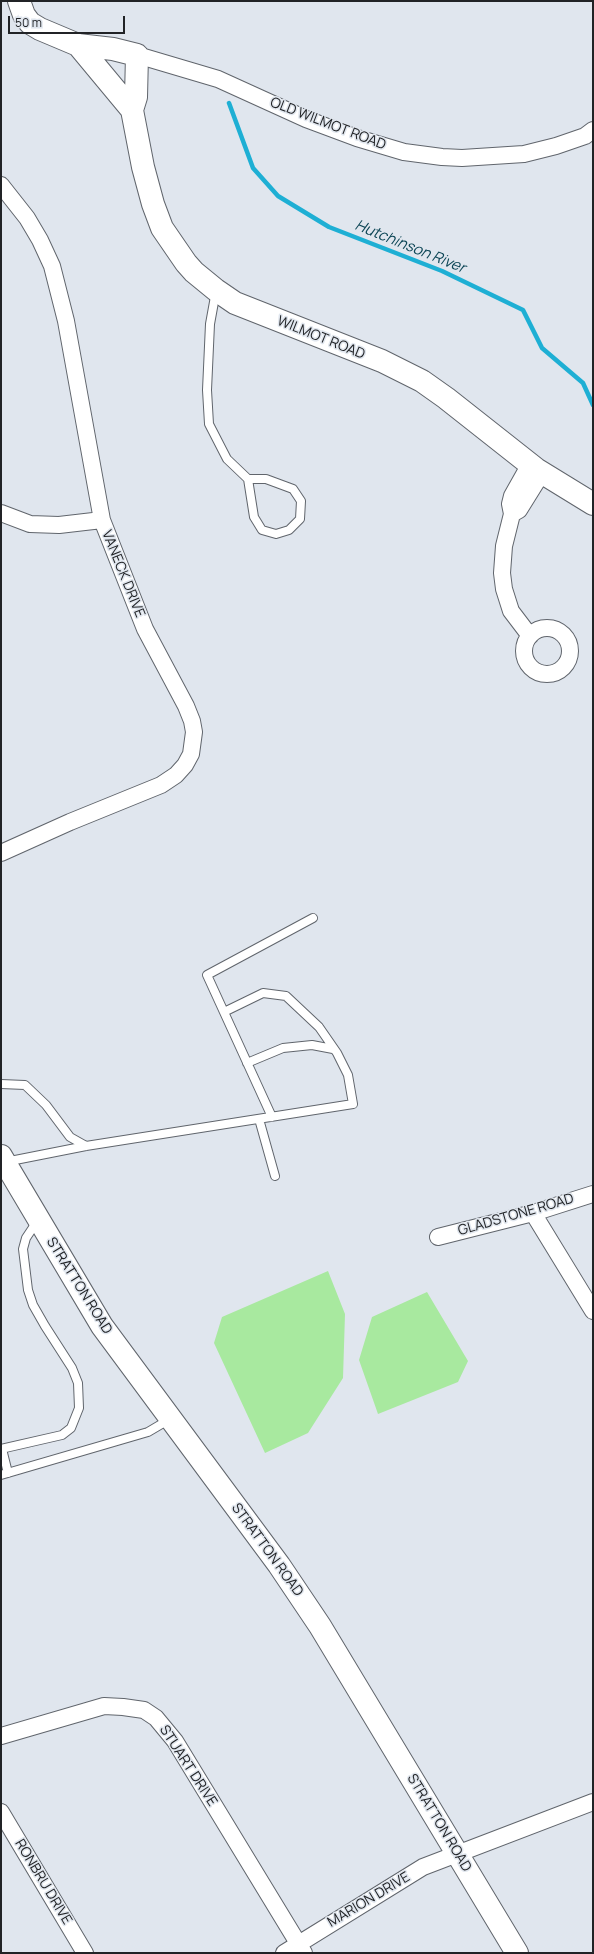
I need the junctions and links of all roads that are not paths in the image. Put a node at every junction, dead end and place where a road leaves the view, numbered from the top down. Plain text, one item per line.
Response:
1 (20, 1) edge
2 (78, 45) junction
3 (137, 55) junction
4 (132, 110) junction
5 (593, 130) edge
6 (1, 185) edge
7 (216, 290) junction
8 (536, 469) junction
9 (248, 479) junction
10 (593, 504) edge
11 (1, 513) edge
12 (102, 520) junction
13 (530, 636) dead end
14 (1, 853) edge
15 (313, 918) dead end
16 (224, 1012) junction
17 (333, 1049) junction
18 (247, 1062) junction
19 (1, 1084) edge
20 (272, 1117) junction
21 (259, 1119) junction
22 (86, 1146) junction
23 (3, 1159) edge
24 (275, 1176) dead end
25 (593, 1194) edge
26 (533, 1213) junction
27 (38, 1220) junction
28 (438, 1237) dead end
29 (593, 1311) edge
30 (170, 1419) junction
31 (2, 1449) edge
32 (4, 1474) edge
33 (1, 1736) edge
34 (593, 1802) edge
35 (1, 1812) edge
36 (457, 1852) junction
37 (301, 1949) edge
38 (85, 1953) edge
39 (284, 1953) edge
40 (517, 1953) edge

1 - 2 street, WILMOT ROAD
2 - 3 street, WILMOT ROAD
2 - 4 street, WILMOT ROAD
3 - 4 street, WILMOT ROAD
3 - 5 street, OLD WILMOT ROAD
4 - 7 street, WILMOT ROAD
6 - 12 street, VANECK DRIVE
7 - 8 street, WILMOT ROAD
7 - 9 lane
8 - 10 street, WILMOT ROAD
8 - 13 street
9 - 9 lane
11 - 12 street
12 - 14 street, VANECK DRIVE
15 - 16 lane
16 - 17 lane
16 - 18 lane
17 - 18 lane
17 - 20 lane
18 - 20 lane
19 - 22 lane
20 - 21 lane
21 - 22 lane
21 - 24 lane
22 - 23 lane
23 - 27 street, STRATTON ROAD
25 - 26 street, GLADSTONE ROAD
26 - 28 street, GLADSTONE ROAD
26 - 29 street
27 - 30 street, STRATTON ROAD
27 - 31 lane
30 - 32 lane
30 - 36 street, STRATTON ROAD
31 - 32 lane
33 - 37 street, STUART DRIVE
34 - 36 street, MARION DRIVE
35 - 38 street, RONBRU DRIVE
36 - 37 street, MARION DRIVE
36 - 40 street, STRATTON ROAD
37 - 39 street, MARION DRIVE

